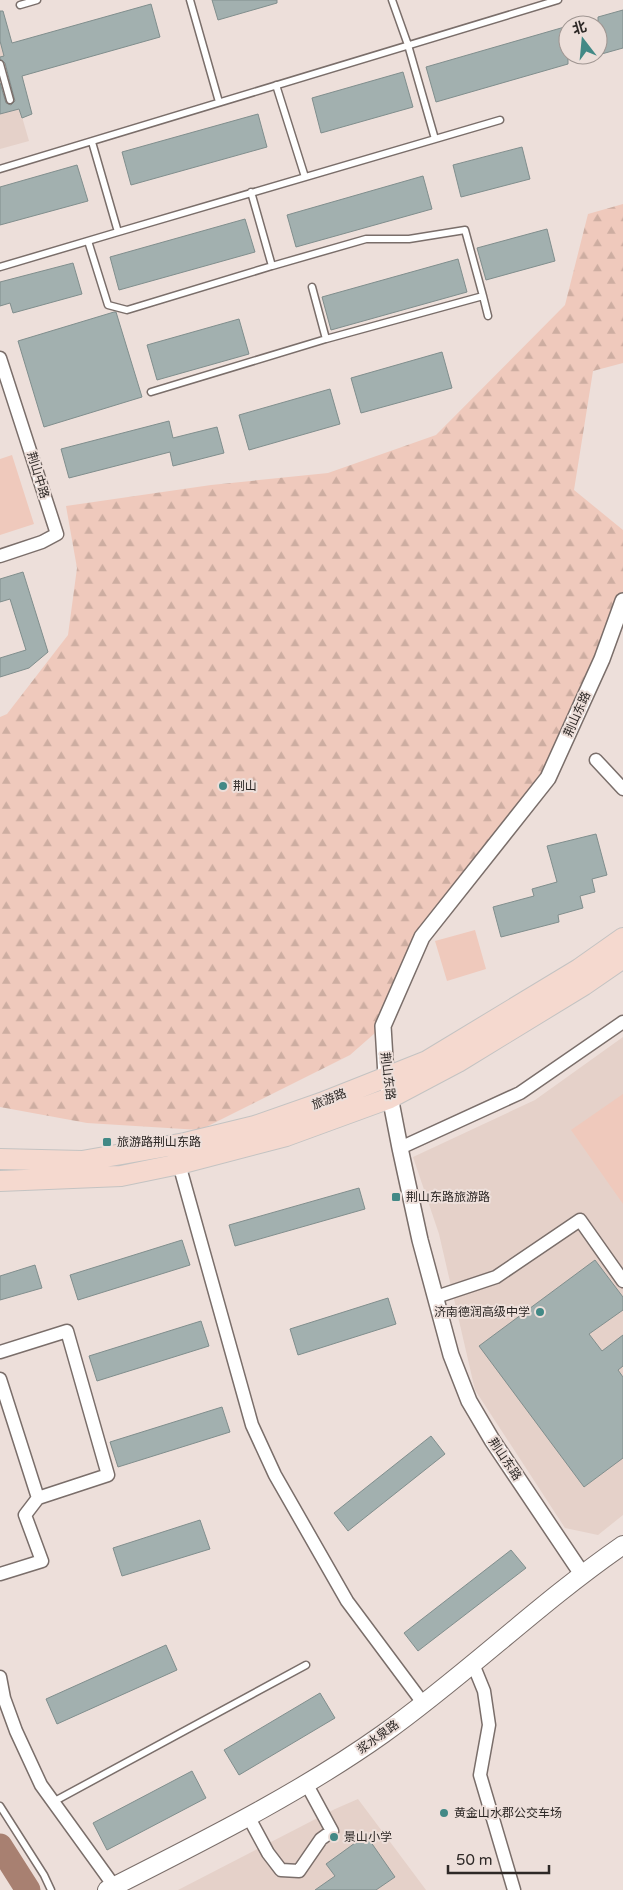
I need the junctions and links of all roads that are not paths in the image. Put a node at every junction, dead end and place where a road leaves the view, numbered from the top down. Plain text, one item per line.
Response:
1 (37, 0) edge
2 (190, 0) edge
3 (392, 0) edge
4 (558, 0) edge
5 (20, 5) dead end
6 (408, 45) junction
7 (0, 64) edge
8 (276, 85) junction
9 (10, 100) dead end
10 (218, 102) junction
11 (500, 120) dead end
12 (435, 139) junction
13 (92, 142) junction
14 (0, 169) edge
15 (305, 177) junction
16 (251, 192) junction
17 (118, 232) junction
18 (88, 241) junction
19 (272, 266) junction
20 (0, 267) edge
21 (312, 287) dead end
22 (483, 296) junction
23 (488, 316) dead end
24 (326, 339) junction
25 (1, 367) edge
26 (151, 392) dead end
27 (0, 556) edge
28 (623, 601) edge
29 (596, 760) dead end
30 (623, 789) edge
31 (623, 938) edge
32 (623, 958) edge
33 (623, 1022) edge
34 (386, 1076) junction
35 (390, 1098) junction
36 (400, 1148) junction
37 (0, 1159) edge
38 (179, 1164) junction
39 (0, 1180) edge
40 (623, 1281) edge
41 (436, 1297) junction
42 (0, 1352) edge
43 (0, 1379) edge
44 (38, 1498) junction
45 (623, 1545) edge
46 (0, 1574) edge
47 (582, 1574) junction
48 (472, 1664) junction
49 (306, 1665) dead end
50 (0, 1677) edge
51 (422, 1703) junction
52 (306, 1783) junction
53 (53, 1802) junction
54 (0, 1806) edge
55 (248, 1816) junction
56 (111, 1888) edge
57 (51, 1890) edge
58 (514, 1890) edge

1 - 5 lane
2 - 10 lane
3 - 6 lane
4 - 6 lane
6 - 8 lane
6 - 12 lane
7 - 9 lane
8 - 10 lane
8 - 15 lane
10 - 13 lane
11 - 12 lane
12 - 15 lane
13 - 14 lane
13 - 17 lane
15 - 16 lane
16 - 17 lane
16 - 19 lane
17 - 18 lane
18 - 19 lane
18 - 20 lane
19 - 22 lane
21 - 24 lane
22 - 23 lane
22 - 24 lane
24 - 26 lane
25 - 27 street, 荆山中路
28 - 34 street, 荆山东路
29 - 30 street
31 - 34 main road, 旅游路
32 - 35 main road, 旅游路
33 - 36 street
34 - 35 street, 荆山东路
34 - 37 main road, 旅游路
35 - 36 street, 荆山东路
35 - 38 main road, 旅游路
36 - 41 street, 荆山东路
38 - 39 main road, 旅游路
38 - 51 street
40 - 41 street
41 - 47 street, 荆山东路
42 - 44 street
43 - 44 street
44 - 46 street
45 - 47 main road, 浆水泉路
47 - 48 main road, 浆水泉路
48 - 51 main road, 浆水泉路
48 - 58 street
49 - 53 lane
50 - 53 street
51 - 52 main road, 浆水泉路
52 - 55 main road, 浆水泉路
52 - 55 street
53 - 56 street
54 - 57 lane
55 - 56 main road, 浆水泉路

